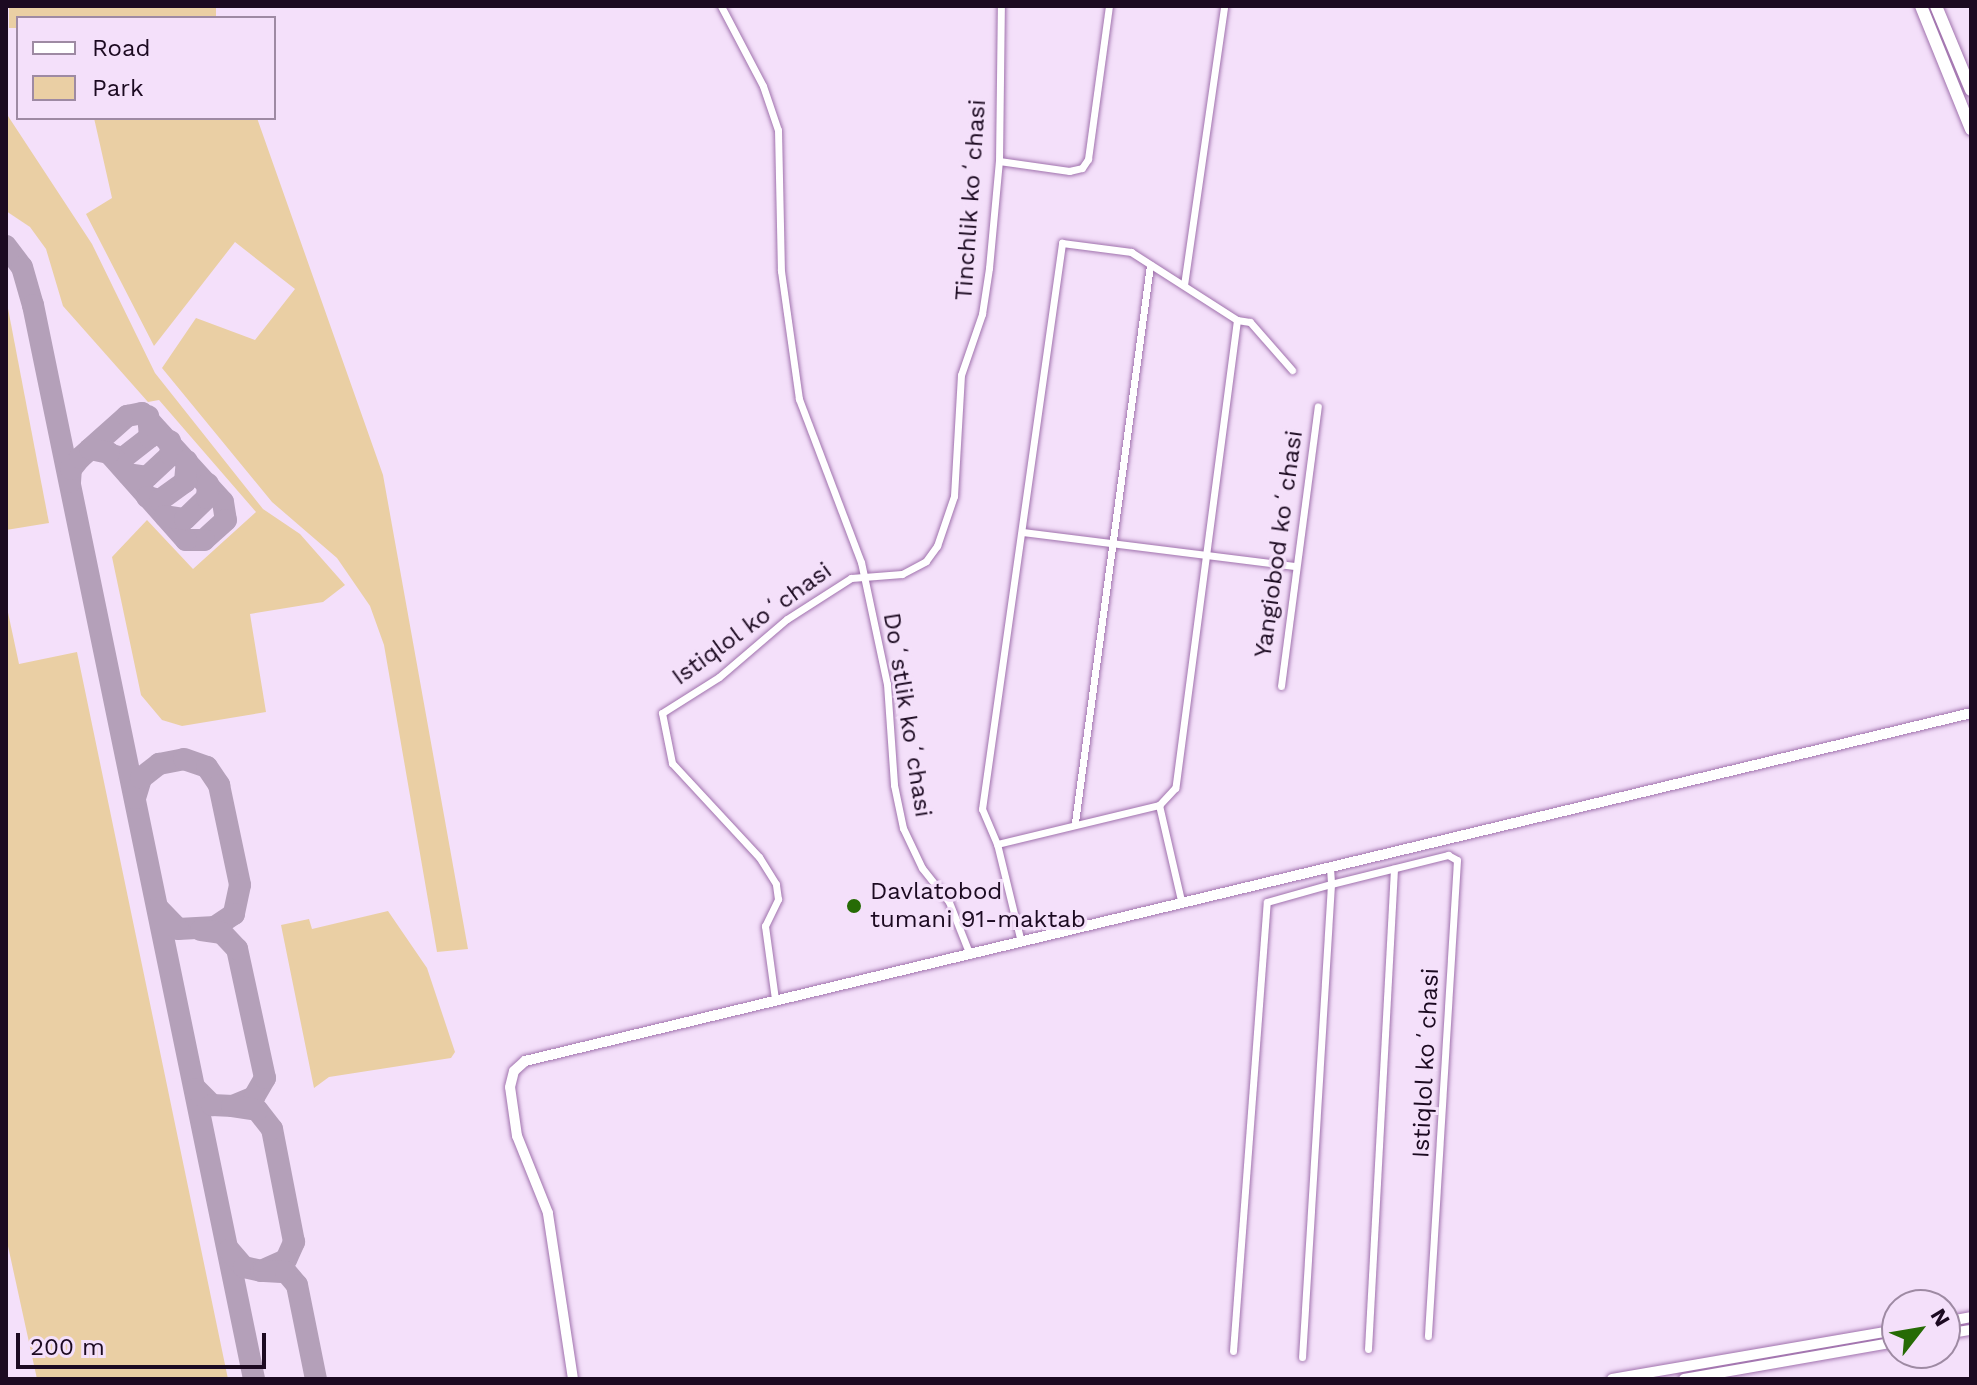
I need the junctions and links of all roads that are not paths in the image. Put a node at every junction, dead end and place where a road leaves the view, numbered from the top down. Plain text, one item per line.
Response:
1 (721, 6) edge
2 (1001, 6) edge
3 (1109, 6) edge
4 (1224, 6) edge
5 (1921, 6) edge
6 (1936, 6) edge
7 (1971, 90) edge
8 (1971, 129) edge
9 (999, 161) junction
10 (1150, 265) junction
11 (1184, 285) junction
12 (1237, 320) junction
13 (1292, 370) dead end
14 (1318, 406) dead end
15 (1022, 532) junction
16 (1114, 543) junction
17 (1208, 555) junction
18 (1295, 566) junction
19 (864, 575) junction
20 (1281, 686) dead end
21 (1971, 713) edge
22 (1159, 805) junction
23 (1075, 822) junction
24 (997, 844) junction
25 (1330, 868) junction
26 (1394, 869) junction
27 (1331, 884) junction
28 (1181, 900) junction
29 (1020, 938) junction
30 (970, 955) junction
31 (775, 999) junction
32 (1881, 1333) edge
33 (1428, 1336) dead end
34 (1881, 1345) edge
35 (1368, 1349) dead end
36 (1233, 1351) dead end
37 (1302, 1357) dead end
38 (573, 1379) edge
39 (1612, 1379) edge
40 (1684, 1379) edge

1 - 19 street, Doʻstlik koʻchasi
2 - 9 street, Tinchlik koʻchasi
3 - 9 street
4 - 11 street
5 - 8 highway
6 - 7 highway
9 - 19 street, Tinchlik koʻchasi
10 - 11 street
10 - 15 street
10 - 16 street
11 - 12 street
12 - 13 street
12 - 17 street
14 - 18 street, Yangiobod koʻchasi
15 - 16 street
15 - 24 street
16 - 17 street
16 - 23 street
17 - 18 street
17 - 22 street
18 - 20 street, Yangiobod koʻchasi
19 - 30 street, Doʻstlik koʻchasi
19 - 31 street, Istiqlol koʻchasi
21 - 25 street
22 - 23 street
22 - 28 street
23 - 24 street
24 - 29 street
25 - 27 street
25 - 28 street
26 - 27 street, Istiqlol koʻchasi
26 - 33 street, Istiqlol koʻchasi
26 - 35 street, Istiqlol koʻchasi
27 - 36 street, Istiqlol koʻchasi
27 - 37 street
28 - 29 street
29 - 30 street
30 - 31 street
31 - 38 street
32 - 39 street
34 - 40 street

